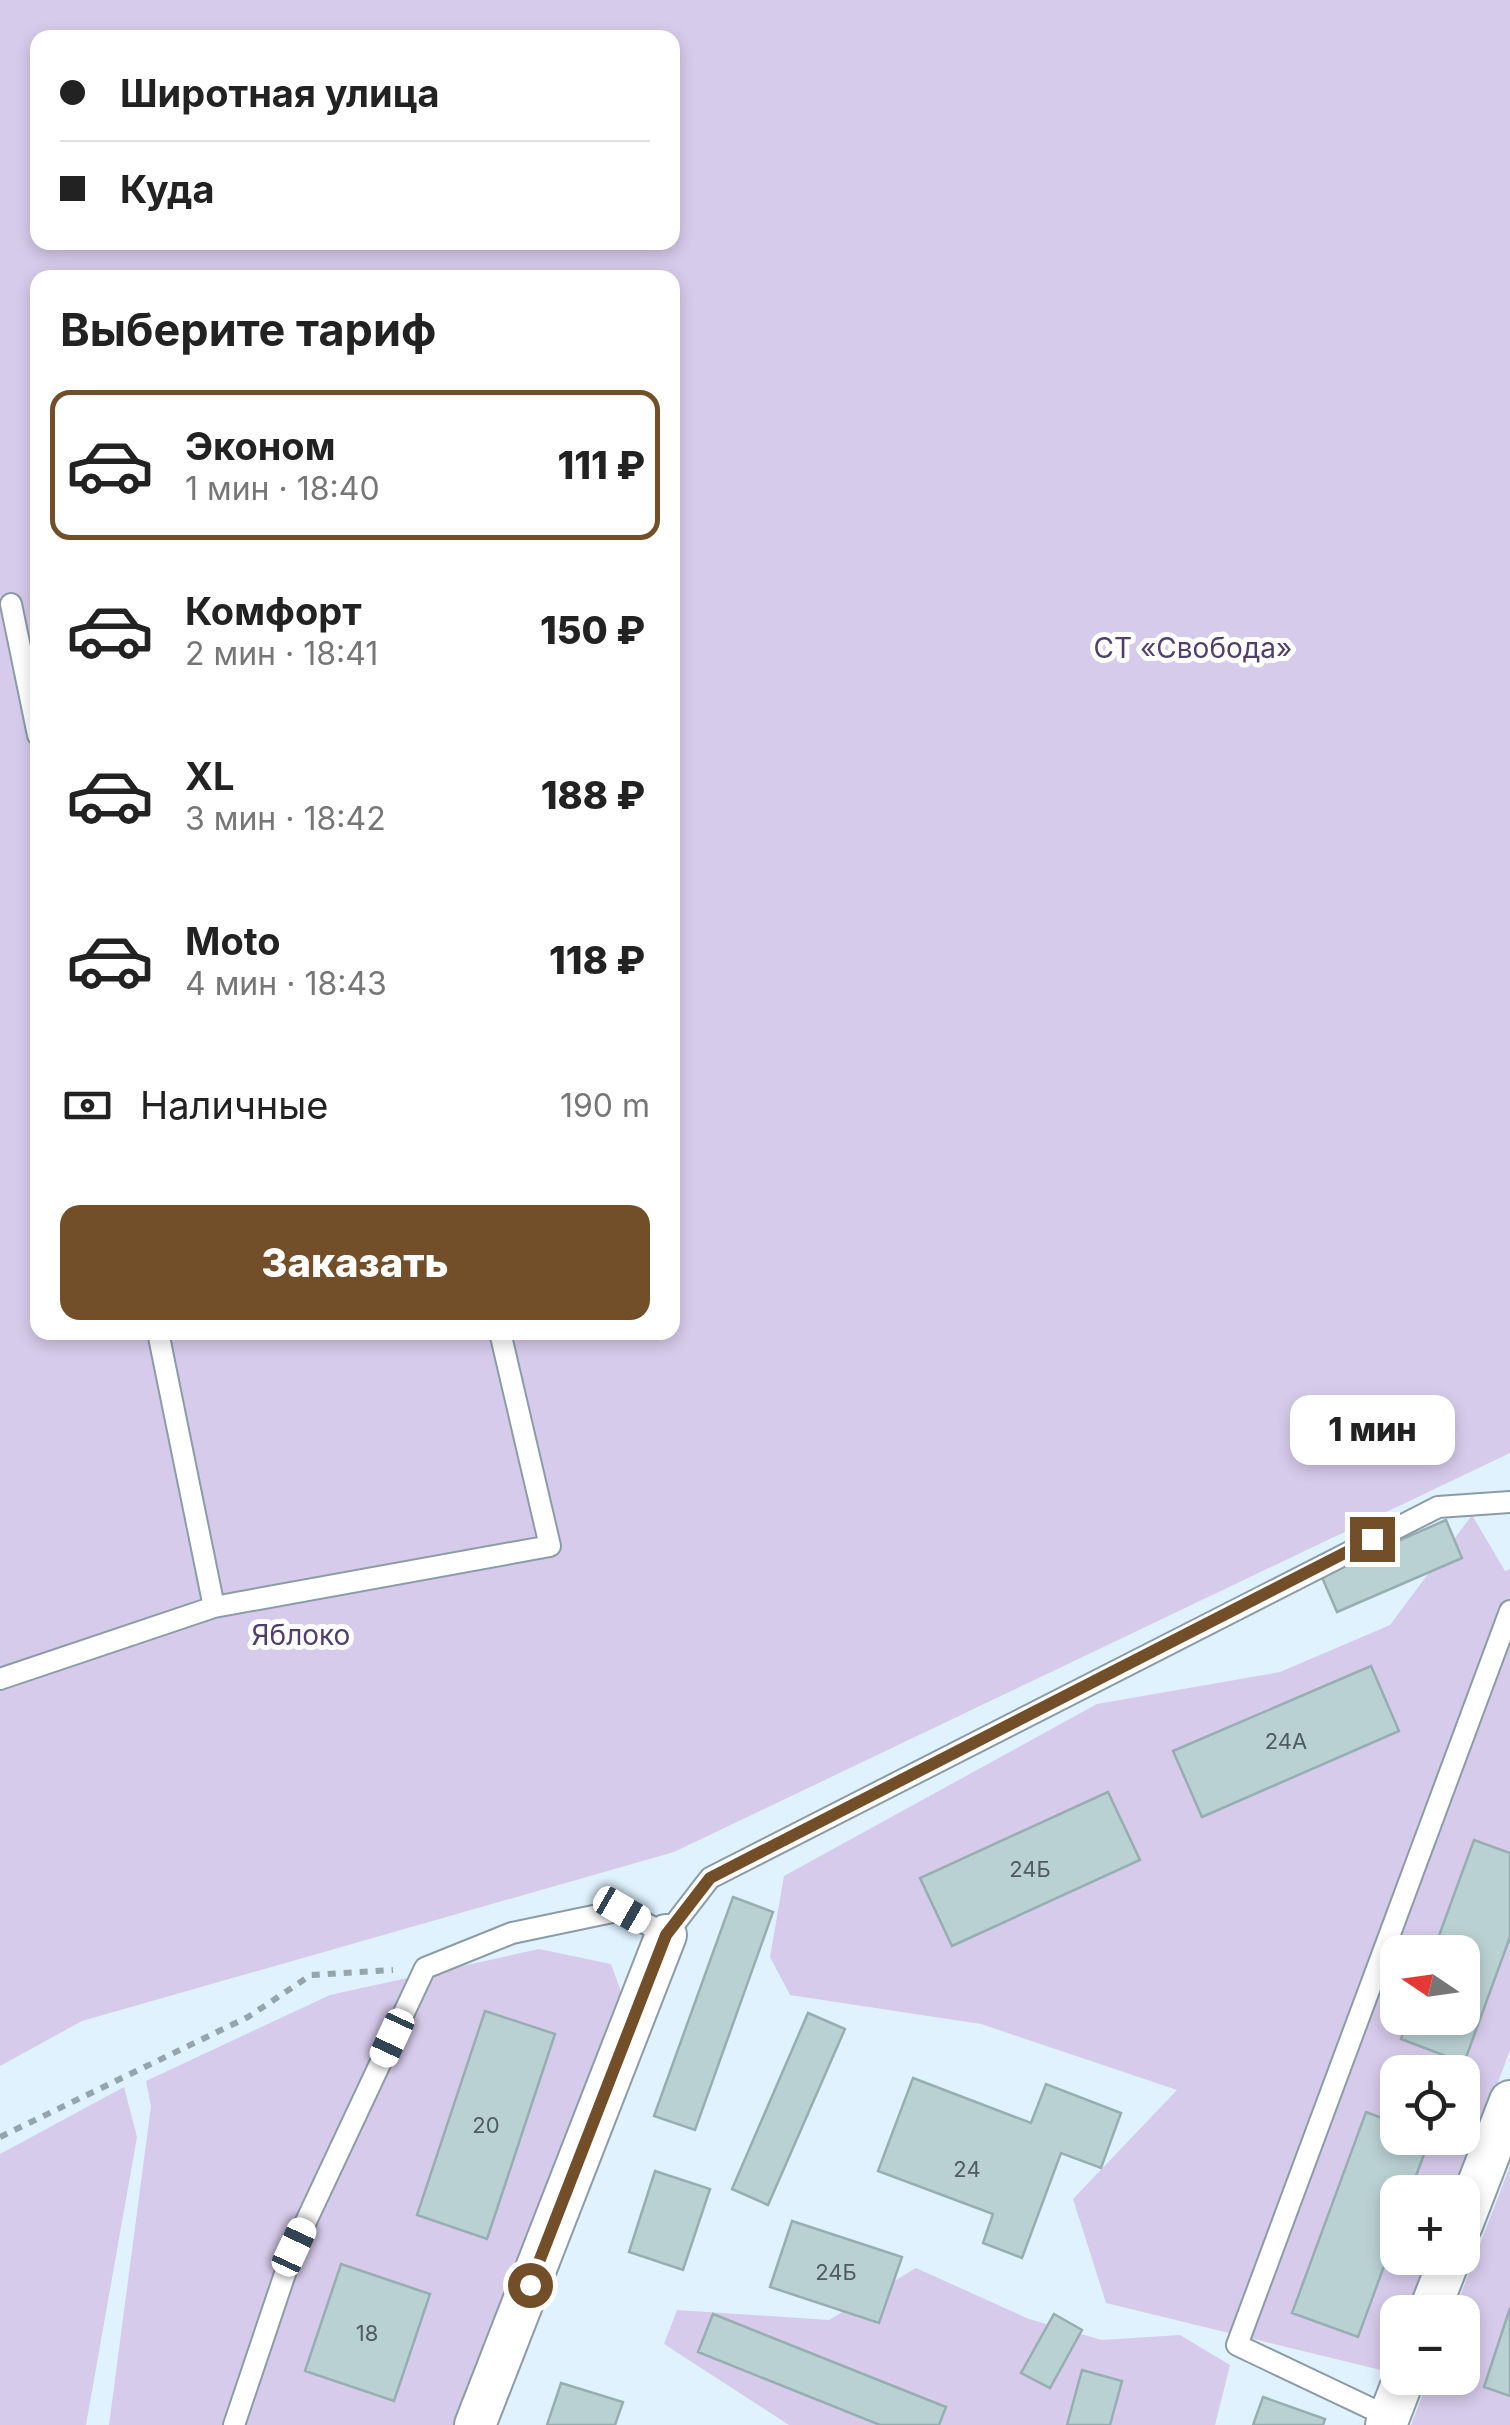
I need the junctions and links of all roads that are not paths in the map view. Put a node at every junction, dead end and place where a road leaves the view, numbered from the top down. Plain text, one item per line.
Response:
1 (11, 604) dead end
2 (30, 696) edge
3 (160, 1340) edge
4 (502, 1340) edge
5 (1510, 1502) edge
6 (214, 1608) junction
7 (1510, 1610) edge
8 (0, 1680) edge
9 (666, 1935) junction
10 (1510, 2101) edge
11 (1480, 2178) edge
12 (1398, 2395) edge
13 (1388, 2421) edge
14 (234, 2425) edge
15 (475, 2425) edge

1 - 2 lane
3 - 6 lane
4 - 6 lane
5 - 9 lane
6 - 8 lane
7 - 13 lane
9 - 14 lane
9 - 15 street
10 - 11 street
12 - 13 street

